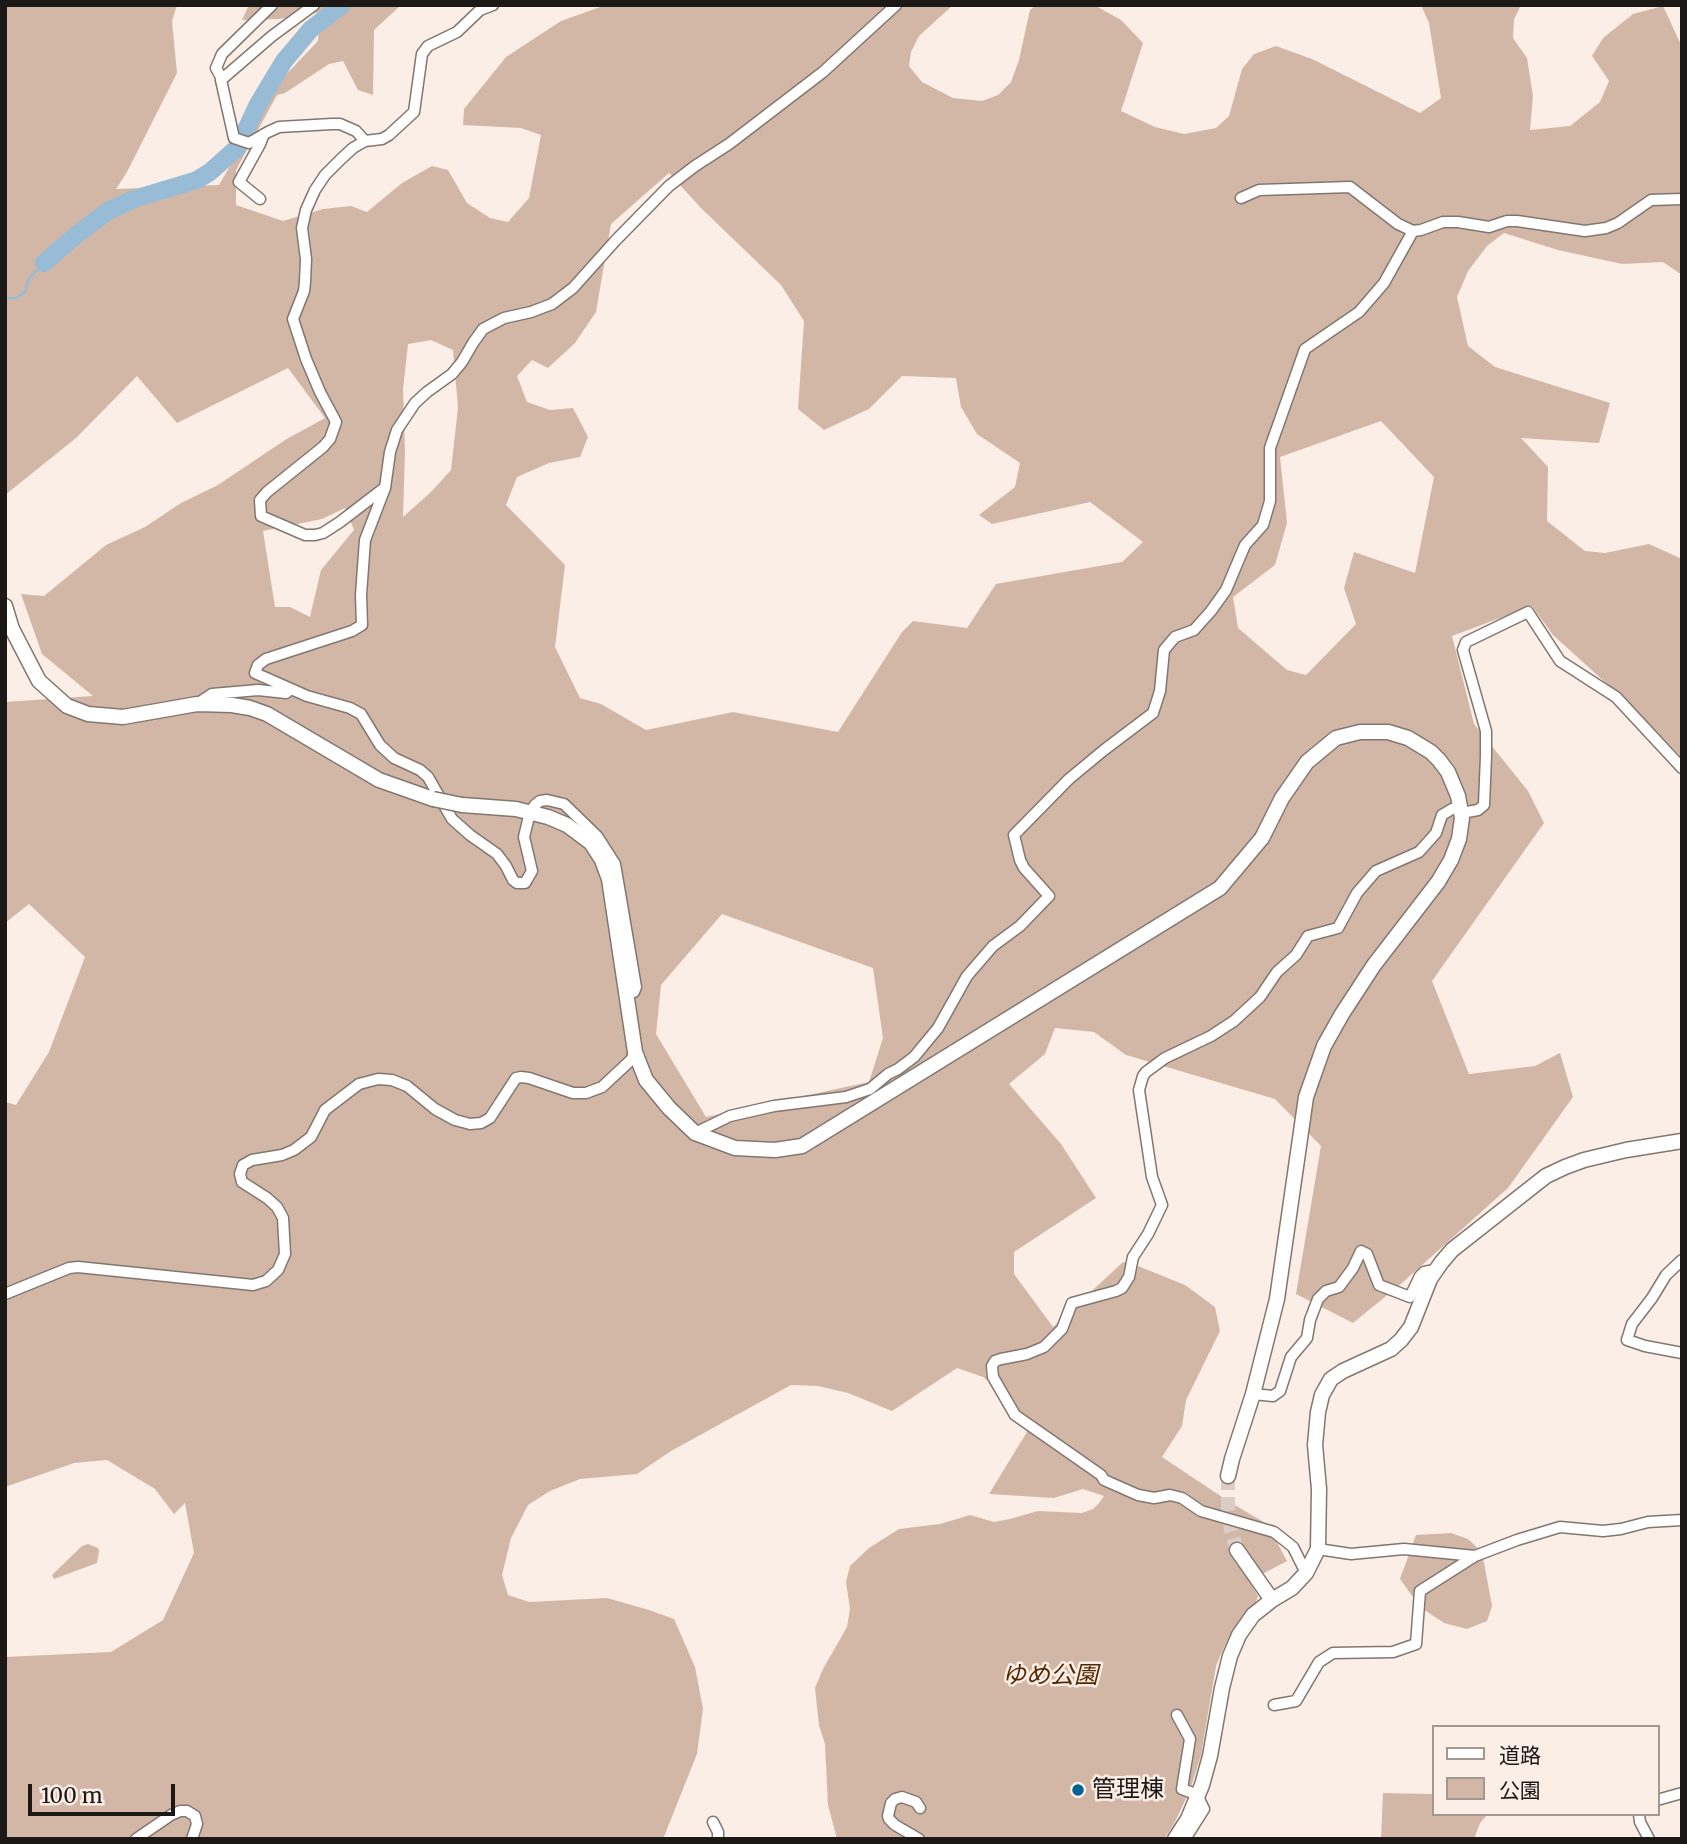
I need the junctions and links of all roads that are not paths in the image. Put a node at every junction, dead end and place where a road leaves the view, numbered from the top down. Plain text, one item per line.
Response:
1 (272, 5) edge
2 (314, 5) edge
3 (493, 5) edge
4 (896, 5) edge
5 (222, 79) junction
6 (264, 134) junction
7 (365, 141) junction
8 (1241, 198) dead end
9 (260, 199) dead end
10 (1682, 199) edge
11 (1413, 231) junction
12 (385, 488) junction
13 (5, 606) edge
14 (291, 688) junction
15 (197, 705) junction
16 (1682, 768) edge
17 (1461, 810) junction
18 (530, 812) junction
19 (635, 1052) junction
20 (695, 1133) junction
21 (1682, 1141) edge
22 (1682, 1260) edge
23 (1435, 1270) junction
24 (5, 1294) edge
25 (1682, 1353) edge
26 (1253, 1394) junction
27 (1228, 1476) tunnel mouth
28 (1682, 1520) edge
29 (1318, 1549) junction
30 (1237, 1550) tunnel mouth
31 (1475, 1556) junction
32 (1306, 1573) junction
33 (1272, 1600) junction
34 (1274, 1705) dead end
35 (1177, 1716) dead end
36 (1682, 1793) edge
37 (1198, 1796) junction
38 (1659, 1799) edge
39 (920, 1808) dead end
40 (1639, 1816) edge
41 (713, 1822) dead end
42 (136, 1839) edge
43 (192, 1839) edge
44 (718, 1839) edge
45 (919, 1839) edge
46 (1175, 1839) edge
47 (1185, 1839) edge
48 (1649, 1839) edge

1 - 5 street
2 - 5 street
3 - 7 street
4 - 12 street
5 - 6 street
6 - 7 street
6 - 9 street
7 - 12 street
8 - 11 street
10 - 11 street
11 - 20 street
12 - 14 street
13 - 15 street
14 - 15 street
14 - 18 street
15 - 18 street, bridge
16 - 17 street
17 - 20 street
17 - 26 street
17 - 32 street
18 - 19 street
19 - 20 street
19 - 24 street
21 - 23 street
22 - 25 street
23 - 26 street
23 - 29 street
26 - 27 street
28 - 31 street
29 - 31 street
29 - 32 street
30 - 33 street
31 - 34 street
32 - 33 street
33 - 37 street
35 - 37 street
36 - 38 street
37 - 46 street
37 - 47 street
39 - 45 street
40 - 48 street
41 - 44 street
42 - 43 street

